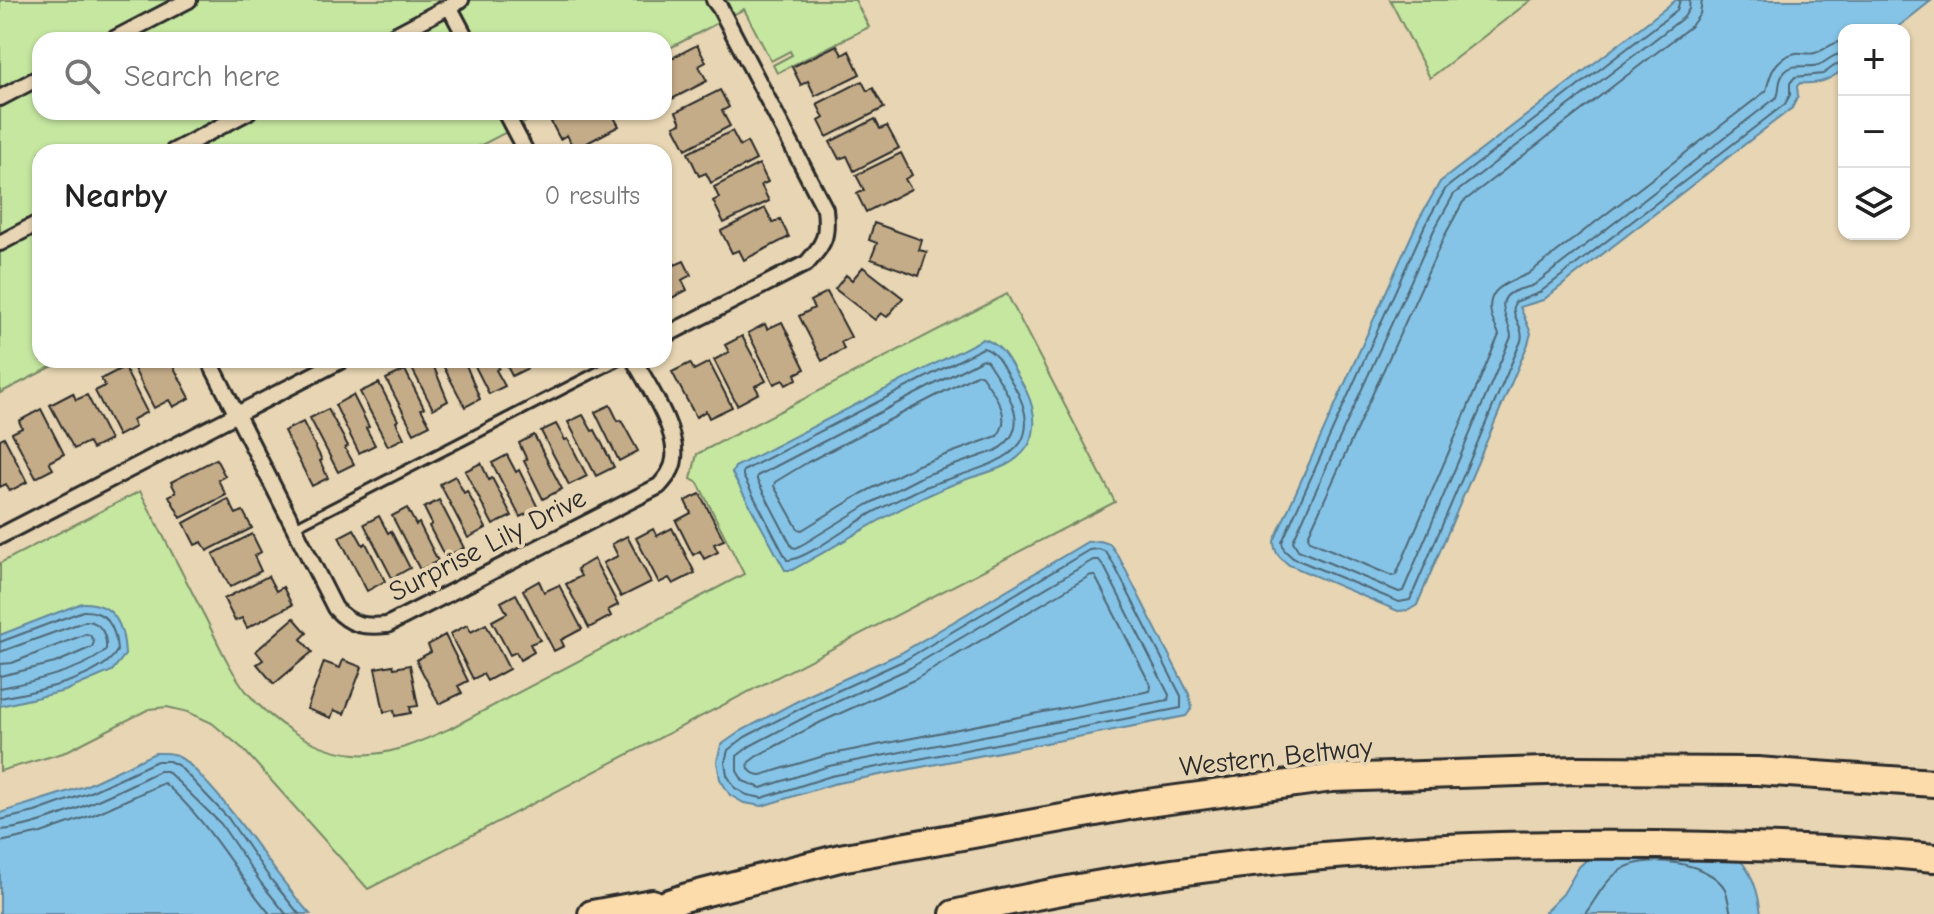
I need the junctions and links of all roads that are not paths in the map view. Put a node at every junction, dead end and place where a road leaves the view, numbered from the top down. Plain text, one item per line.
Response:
1 (189, 0) edge
2 (714, 0) edge
3 (455, 3) edge
4 (127, 32) edge
5 (400, 32) edge
6 (464, 32) edge
7 (32, 81) edge
8 (0, 98) edge
9 (233, 120) edge
10 (509, 120) edge
11 (187, 144) edge
12 (522, 144) edge
13 (32, 226) edge
14 (0, 243) edge
15 (672, 332) edge
16 (213, 368) edge
17 (326, 368) edge
18 (604, 368) edge
19 (638, 368) edge
20 (237, 414) junction
21 (294, 528) junction
22 (0, 536) edge
23 (1934, 783) edge
24 (1934, 858) edge
25 (687, 897) junction
26 (592, 914) edge
27 (637, 914) edge
28 (954, 914) edge

1 - 4 street
2 - 15 street
3 - 5 street
3 - 6 street
7 - 8 street
9 - 11 street
10 - 12 street
13 - 14 street
16 - 20 street, Surprise Lily Drive
17 - 20 street
18 - 21 lane
19 - 21 street, Surprise Lily Drive
20 - 21 street, Surprise Lily Drive
20 - 22 street
23 - 25 highway, Western Beltway
24 - 28 highway
25 - 26 highway
25 - 27 highway, Western Beltway

